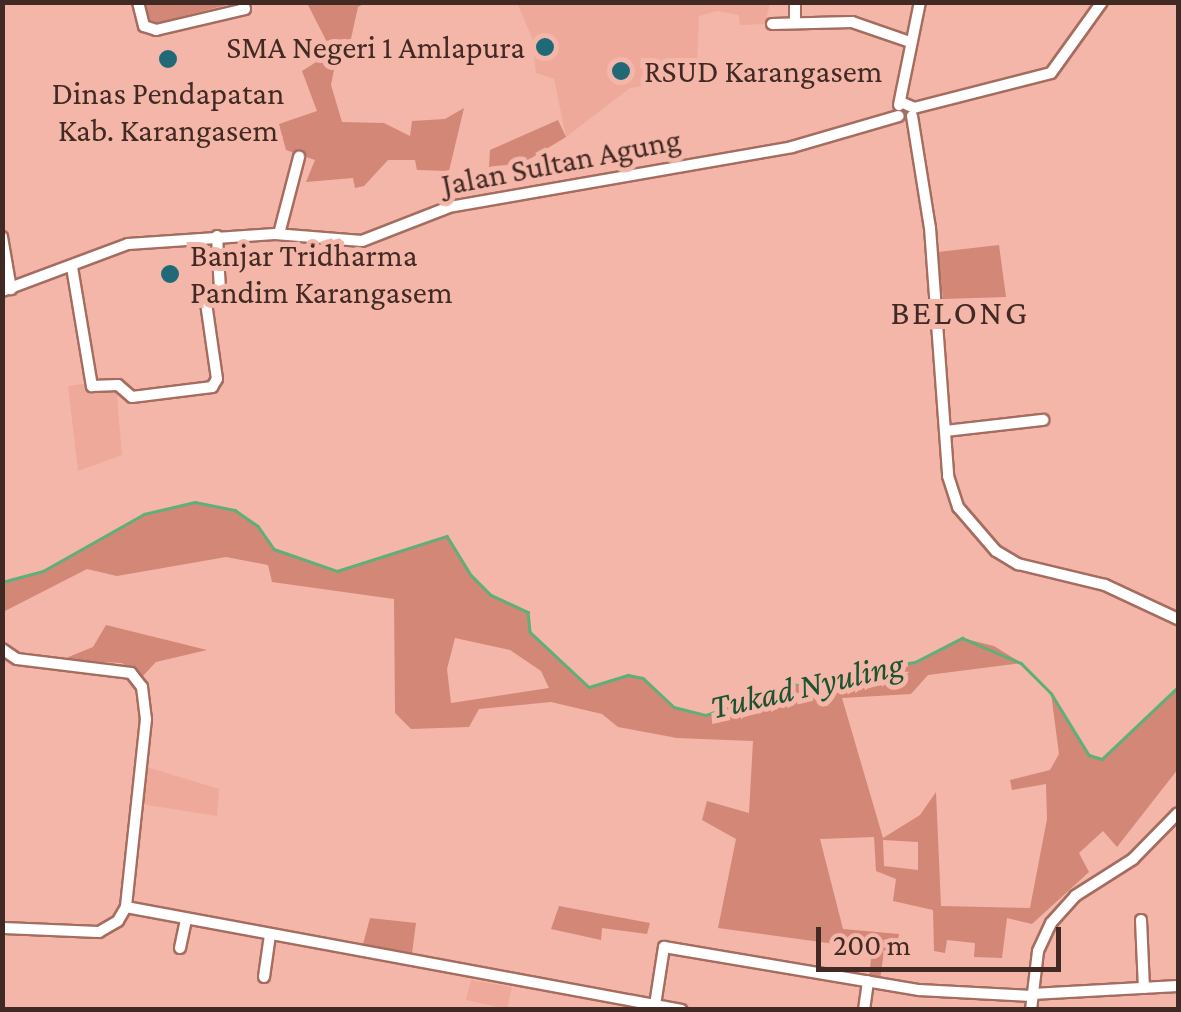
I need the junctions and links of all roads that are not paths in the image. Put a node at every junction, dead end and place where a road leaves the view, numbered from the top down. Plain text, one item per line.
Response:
1 (138, 2) edge
2 (243, 2) edge
3 (795, 2) edge
4 (920, 2) edge
5 (1102, 2) edge
6 (796, 22) junction
7 (772, 24) dead end
8 (910, 42) junction
9 (907, 112) junction
10 (299, 157) dead end
11 (278, 234) junction
12 (217, 236) junction
13 (2, 237) edge
14 (72, 267) junction
15 (7, 290) edge
16 (1042, 420) dead end
17 (946, 431) junction
18 (1178, 620) edge
19 (2, 649) edge
20 (1178, 813) edge
21 (126, 907) junction
22 (186, 918) junction
23 (1142, 920) dead end
24 (2, 928) edge
25 (270, 935) junction
26 (180, 948) dead end
27 (264, 977) dead end
28 (868, 981) junction
29 (1178, 986) edge
30 (1144, 988) junction
31 (1032, 995) junction
32 (658, 1007) edge
33 (682, 1010) edge
34 (864, 1010) edge
35 (1031, 1010) edge

1 - 2 street
3 - 6 street
4 - 8 street
5 - 9 street, Jalan Sultan Agung
6 - 7 street
6 - 8 street
8 - 9 street
9 - 11 street, Jalan Sultan Agung
9 - 17 street
10 - 11 street
11 - 12 street, Jalan Sultan Agung
12 - 14 street, Jalan Sultan Agung
12 - 14 street
13 - 15 street
14 - 15 street, Jalan Sultan Agung
16 - 17 street
17 - 18 street
19 - 21 street
20 - 31 street
21 - 22 street
21 - 24 street
22 - 25 street
22 - 26 street
23 - 30 street
25 - 27 street
25 - 32 street
28 - 31 street
28 - 32 street
28 - 34 street
29 - 30 street
30 - 31 street
31 - 35 street
32 - 33 street

